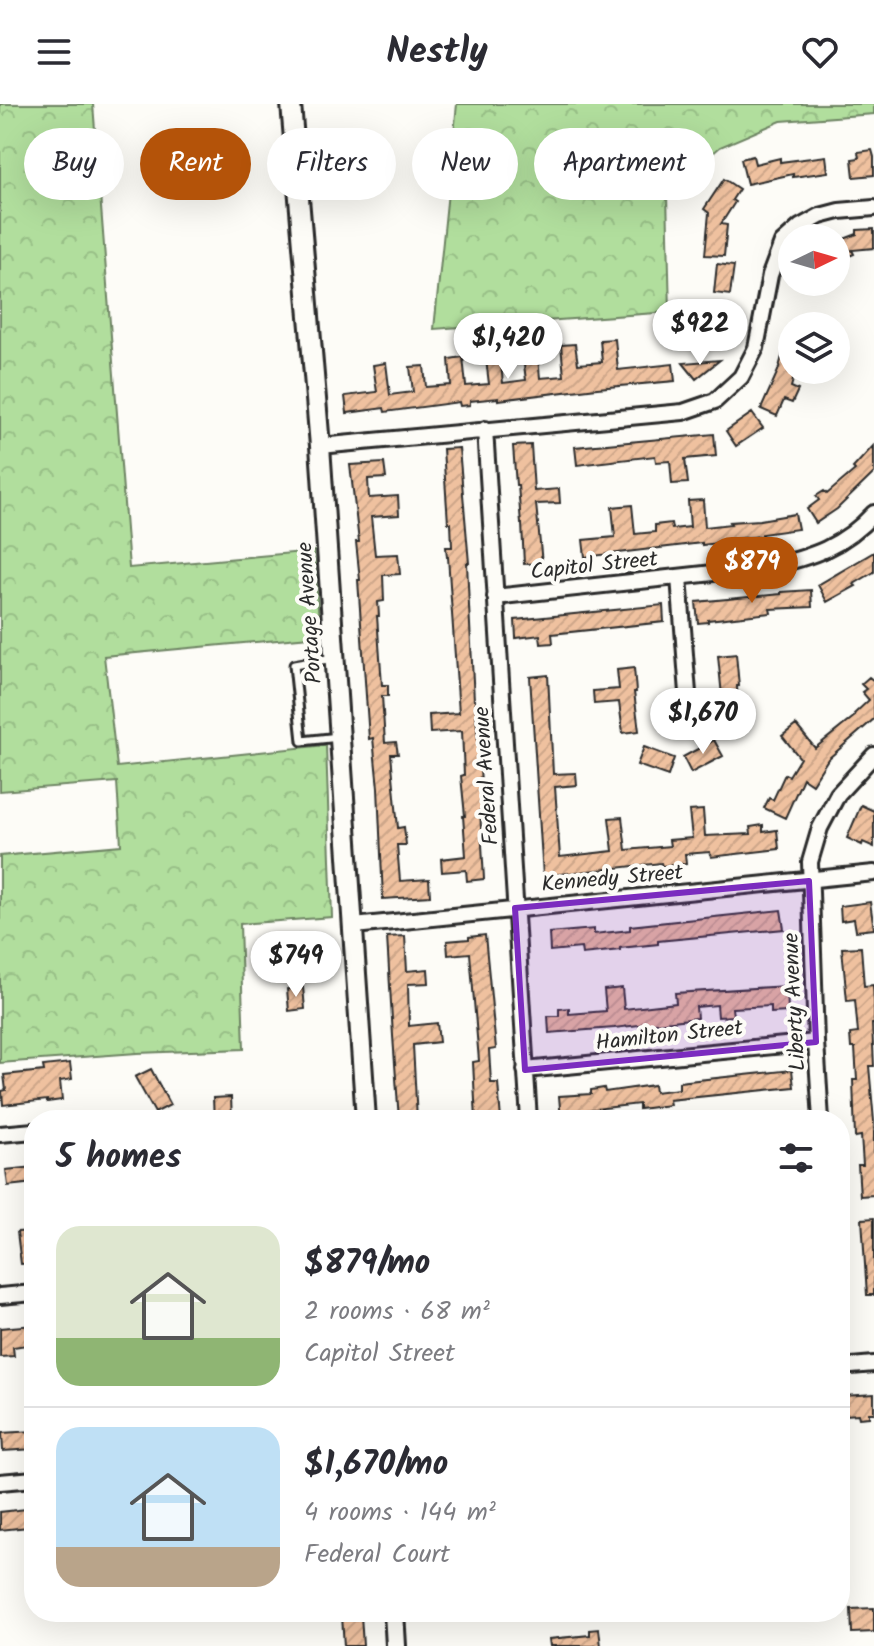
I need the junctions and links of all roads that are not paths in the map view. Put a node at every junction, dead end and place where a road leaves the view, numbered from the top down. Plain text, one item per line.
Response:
1 (291, 104) edge
2 (874, 208) edge
3 (485, 429) junction
4 (320, 446) junction
5 (874, 513) edge
6 (679, 577) junction
7 (495, 597) junction
8 (335, 658) junction
9 (677, 716) dead end
10 (341, 737) junction
11 (874, 755) edge
12 (874, 873) edge
13 (809, 881) junction
14 (515, 908) junction
15 (354, 926) junction
16 (816, 1042) junction
17 (525, 1070) junction
18 (365, 1110) edge
19 (528, 1110) edge
20 (820, 1110) edge
21 (24, 1132) edge
22 (0, 1134) edge
23 (24, 1294) edge
24 (0, 1296) edge
25 (874, 1364) edge
26 (850, 1366) edge
27 (24, 1480) edge
28 (0, 1482) edge
29 (395, 1622) edge
30 (396, 1646) edge

1 - 4 street, Portage Avenue
2 - 3 street
3 - 4 street
3 - 7 street, Federal Avenue
4 - 8 street, Portage Avenue
5 - 6 street, Capitol Street
6 - 7 street, Capitol Street
6 - 9 street
7 - 14 street, Federal Avenue
8 - 10 street, Portage Avenue
8 - 10 lane
10 - 15 street, Portage Avenue
11 - 13 street, Liberty Avenue
12 - 13 street, Kennedy Street
13 - 14 street, Kennedy Street
13 - 16 street, Liberty Avenue
14 - 15 street, Kennedy Street
14 - 17 street, Federal Avenue
15 - 18 street, Portage Avenue
16 - 17 street, Hamilton Street
16 - 20 street, Liberty Avenue
17 - 19 street, Federal Avenue
21 - 22 street
23 - 24 street
25 - 26 street
27 - 28 street
29 - 30 street

